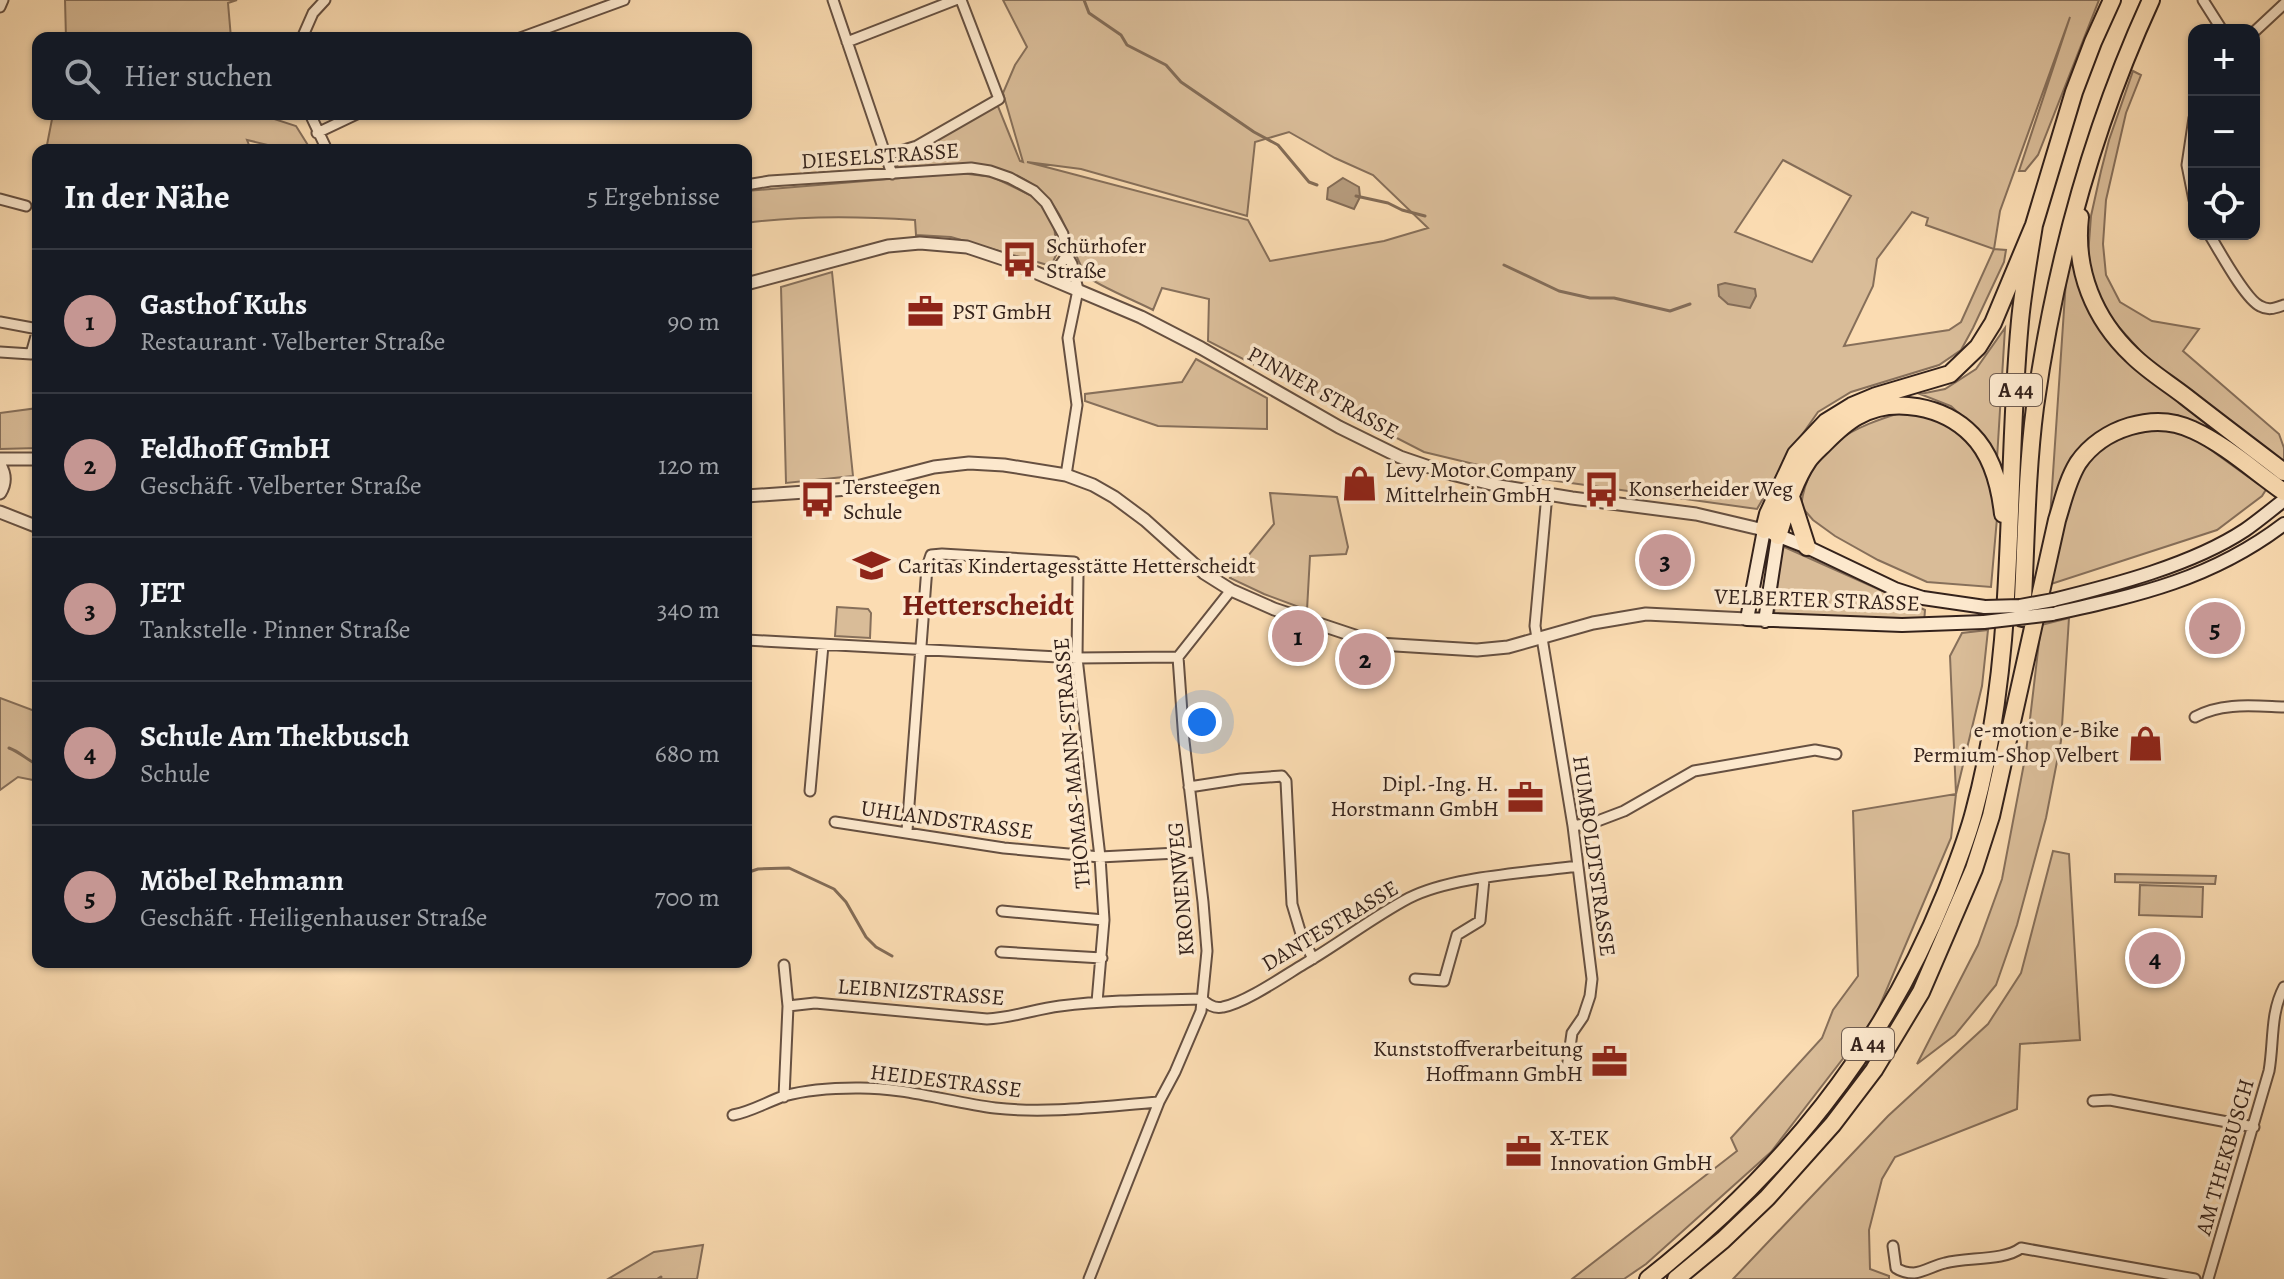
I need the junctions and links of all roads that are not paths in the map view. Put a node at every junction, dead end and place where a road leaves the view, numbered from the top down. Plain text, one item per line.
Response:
1 (3, 0) edge
2 (325, 0) edge
3 (624, 0) edge
4 (833, 0) edge
5 (958, 0) edge
6 (2112, 0) edge
7 (2151, 0) edge
8 (2203, 0) edge
9 (2284, 4) edge
10 (0, 7) edge
11 (2218, 24) edge
12 (2260, 26) edge
13 (305, 32) edge
14 (536, 32) edge
15 (847, 42) junction
16 (312, 120) edge
17 (344, 120) edge
18 (317, 133) junction
19 (323, 144) edge
20 (887, 155) junction
21 (2090, 156) junction
22 (892, 174) junction
23 (752, 184) edge
24 (0, 199) edge
25 (26, 206) dead end
26 (2034, 225) junction
27 (2213, 240) edge
28 (1067, 255) junction
29 (1044, 276) junction
30 (752, 282) edge
31 (1078, 290) junction
32 (2284, 305) edge
33 (0, 322) edge
34 (32, 328) edge
35 (32, 350) edge
36 (0, 352) edge
37 (32, 459) edge
38 (0, 462) edge
39 (2280, 466) edge
40 (1066, 475) junction
41 (2284, 492) edge
42 (0, 493) edge
43 (1547, 494) junction
44 (752, 496) edge
45 (1791, 497) junction
46 (2284, 500) edge
47 (0, 512) edge
48 (2284, 524) edge
49 (32, 525) edge
50 (1771, 533) junction
51 (2284, 533) edge
52 (2266, 537) junction
53 (1807, 547) junction
54 (2008, 556) junction
55 (1231, 590) junction
56 (2053, 607) junction
57 (1747, 619) junction
58 (1765, 621) junction
59 (1540, 638) junction
60 (752, 640) edge
61 (823, 645) junction
62 (922, 649) junction
63 (1178, 657) junction
64 (1077, 658) junction
65 (2284, 707) edge
66 (2013, 712) junction
67 (2195, 717) dead end
68 (1836, 754) dead end
69 (1189, 787) junction
70 (810, 791) dead end
71 (835, 822) dead end
72 (1573, 826) junction
73 (907, 831) junction
74 (1197, 852) junction
75 (1100, 857) junction
76 (1577, 866) junction
77 (1484, 879) junction
78 (1002, 911) dead end
79 (1104, 920) junction
80 (1001, 952) dead end
81 (1102, 958) junction
82 (1313, 959) junction
83 (784, 965) dead end
84 (1415, 979) dead end
85 (2282, 992) edge
86 (1202, 999) junction
87 (1097, 1002) junction
88 (788, 1006) junction
89 (1566, 1076) dead end
90 (784, 1097) junction
91 (2093, 1101) dead end
92 (1159, 1102) junction
93 (733, 1115) dead end
94 (2254, 1127) junction
95 (1893, 1246) dead end
96 (1089, 1279) edge
97 (1648, 1279) edge
98 (1676, 1279) edge
99 (2195, 1279) edge
100 (2208, 1279) edge

1 - 10 street
2 - 13 street
3 - 14 street
4 - 15 street
5 - 15 street
5 - 20 street
6 - 26 highway, A 44
7 - 21 highway, A 44
8 - 11 street
9 - 12 street
15 - 20 street
16 - 18 street
17 - 18 street
18 - 19 street
20 - 22 street
21 - 39 highway
21 - 66 highway, A 44
22 - 23 street, DIESELSTRASSE
22 - 28 street, DIESELSTRASSE
24 - 25 street
26 - 50 highway
26 - 54 highway, A 44
27 - 32 street
28 - 29 street
28 - 31 street, DIESELSTRASSE
29 - 30 street, PINNER STRASSE
29 - 31 street, PINNER STRASSE
31 - 40 street
31 - 43 street, PINNER STRASSE
33 - 34 street
35 - 36 street
37 - 38 street
38 - 42 street
40 - 44 street, VELBERTER STRASSE
40 - 55 street, VELBERTER STRASSE
41 - 66 highway
43 - 50 street, PINNER STRASSE
43 - 59 street
45 - 50 highway
45 - 53 highway
45 - 54 highway
46 - 56 main road
47 - 49 street
48 - 52 main road
50 - 53 main road, PINNER STRASSE
50 - 57 main road
50 - 58 main road
51 - 52 main road
52 - 56 main road
53 - 56 main road, PINNER STRASSE, bridge
54 - 97 highway, A 44
55 - 59 street, VELBERTER STRASSE
55 - 63 street
56 - 58 main road, VELBERTER STRASSE, bridge
57 - 58 main road, VELBERTER STRASSE
57 - 59 street, VELBERTER STRASSE
59 - 72 street, HUMBOLDTSTRASSE
60 - 61 street
61 - 62 street
61 - 70 street
62 - 64 street
62 - 64 street, THOMAS-MANN-STRASSE
62 - 73 street
63 - 64 street
63 - 69 street, KRONENWEG
64 - 75 street, THOMAS-MANN-STRASSE
65 - 67 street
66 - 98 highway, A 44
68 - 72 street
69 - 74 street, KRONENWEG
69 - 82 street
71 - 73 street, UHLANDSTRASSE
72 - 76 street, HUMBOLDTSTRASSE
73 - 75 street, UHLANDSTRASSE
74 - 75 street, UHLANDSTRASSE
74 - 86 street, KRONENWEG
75 - 79 street, THOMAS-MANN-STRASSE
76 - 77 street, DANTESTRASSE
76 - 89 street, HUMBOLDTSTRASSE
77 - 82 street, DANTESTRASSE
77 - 84 street
78 - 79 street
79 - 81 street, THOMAS-MANN-STRASSE
80 - 81 street
81 - 87 street, THOMAS-MANN-STRASSE
82 - 86 street, DANTESTRASSE
83 - 88 street
85 - 94 street, AM THEKBUSCH
86 - 87 street
86 - 92 street, KRONENWEG
87 - 88 street, LEIBNIZSTRASSE
88 - 90 street
90 - 92 street, HEIDESTRASSE
90 - 93 street, HEIDESTRASSE
91 - 94 street
92 - 96 street, KRONENWEG
94 - 100 street, AM THEKBUSCH
95 - 99 street

